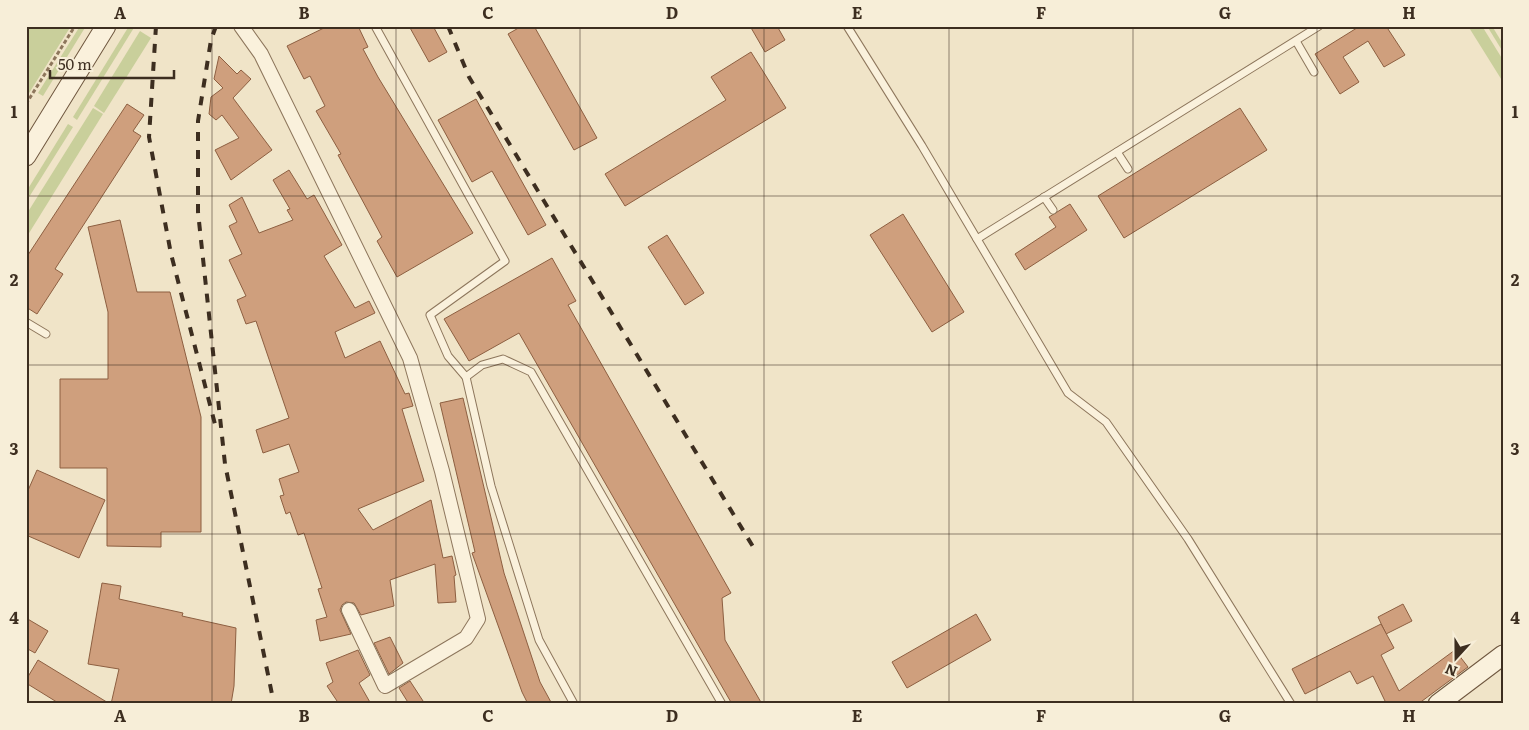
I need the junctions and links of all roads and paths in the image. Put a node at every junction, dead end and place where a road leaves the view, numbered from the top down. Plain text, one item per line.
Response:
1 (75, 26) edge
2 (106, 26) edge
3 (241, 26) edge
4 (375, 26) edge
5 (847, 26) edge
6 (1319, 26) edge
7 (1296, 41) junction
8 (1314, 72) dead end
9 (26, 104) edge
10 (1117, 152) junction
11 (26, 156) edge
12 (1128, 169) dead end
13 (1044, 196) junction
14 (1053, 210) dead end
15 (977, 239) junction
16 (26, 322) edge
17 (46, 334) dead end
18 (466, 377) junction
19 (349, 610) dead end
20 (1503, 655) edge
21 (574, 704) edge
22 (722, 704) edge
23 (1291, 704) edge
24 (1438, 704) edge

1 - 9 path
2 - 11 main road
3 - 19 street
4 - 18 lane
5 - 15 lane
6 - 7 lane
7 - 8 lane
7 - 10 lane
10 - 12 lane
10 - 13 lane
13 - 14 lane
13 - 15 lane
15 - 23 lane
16 - 17 lane
18 - 21 lane
18 - 22 lane
20 - 24 main road

